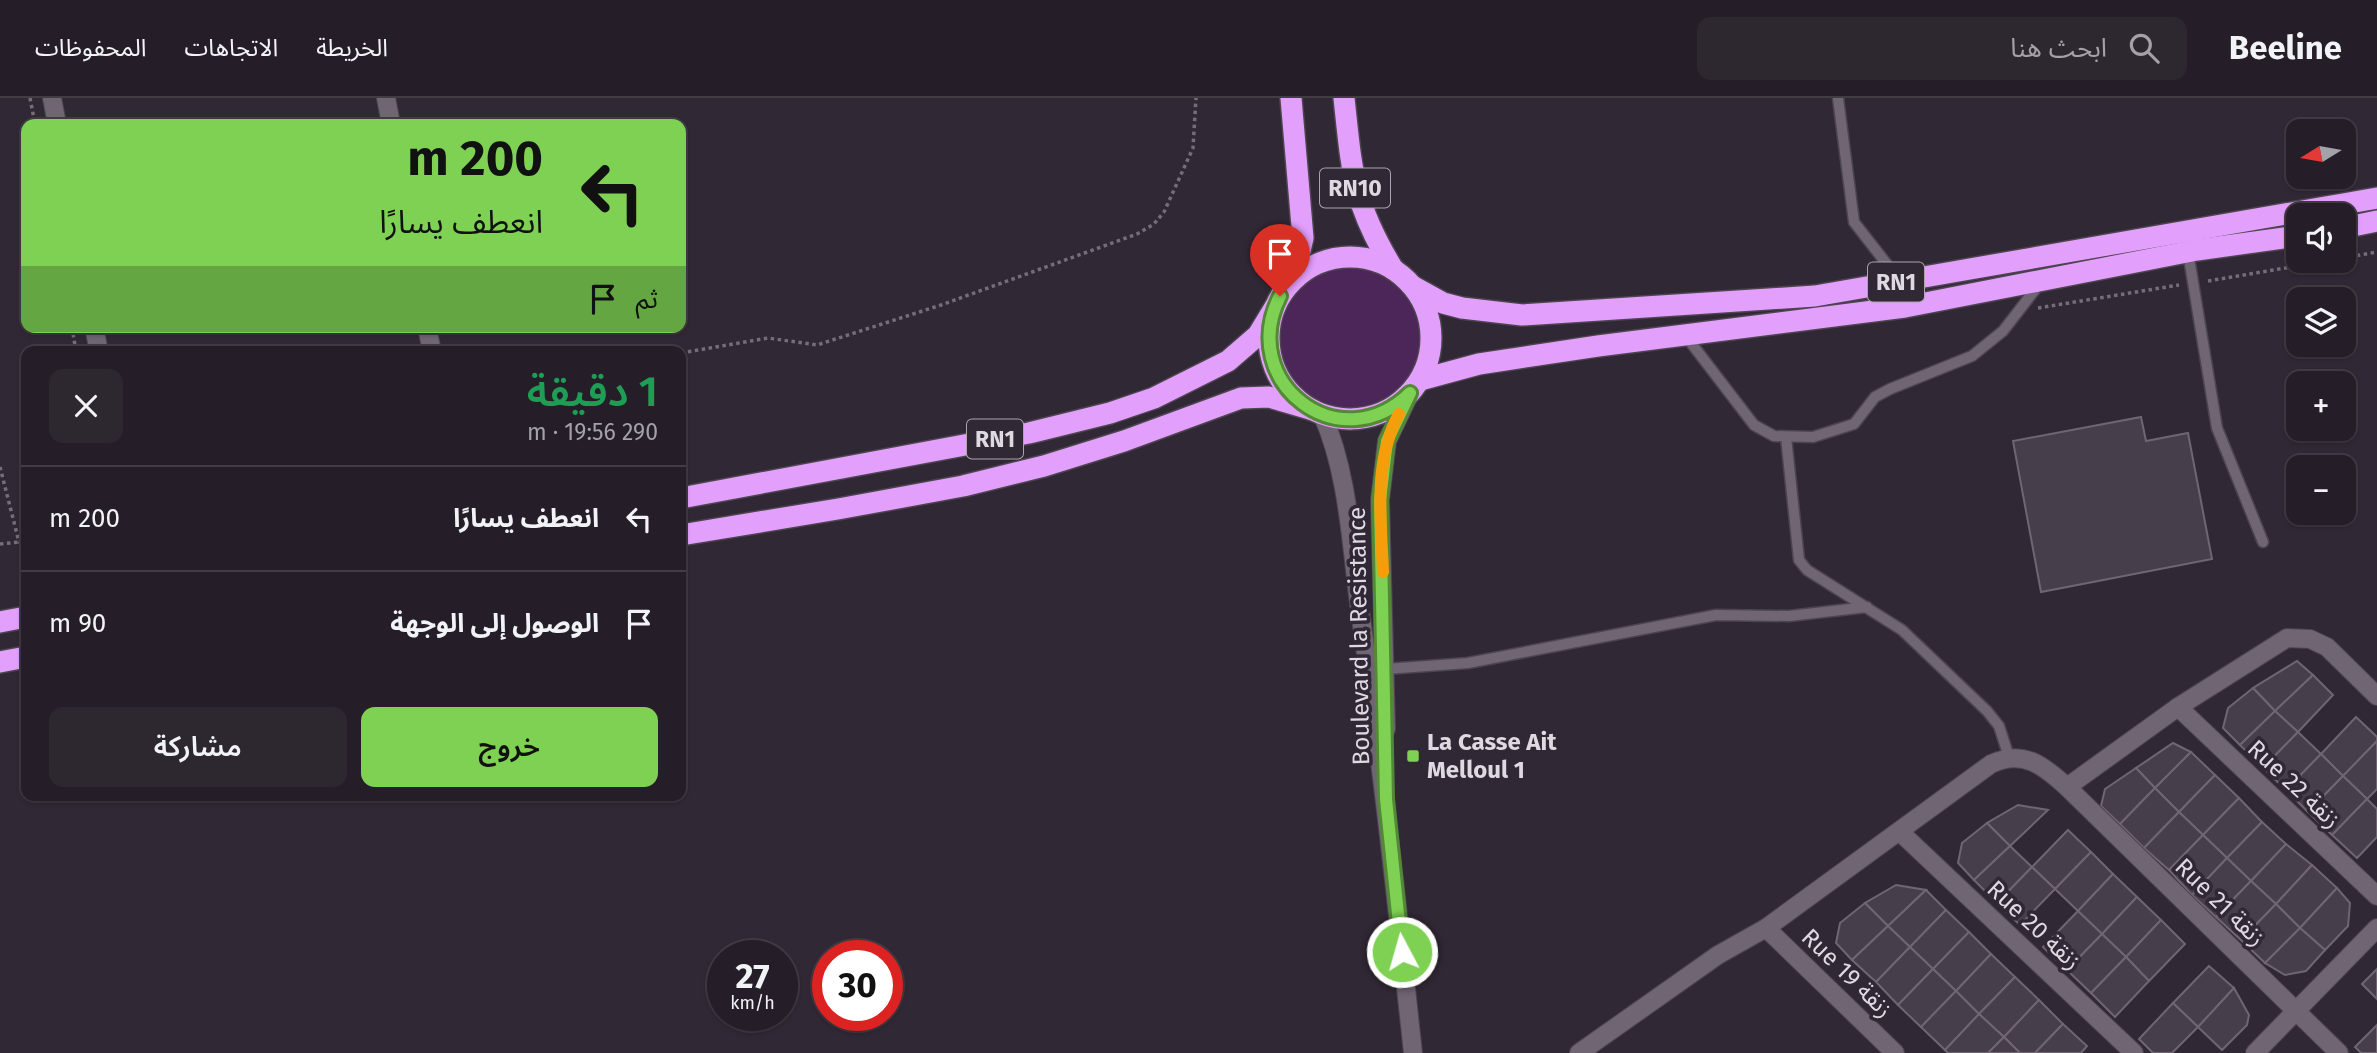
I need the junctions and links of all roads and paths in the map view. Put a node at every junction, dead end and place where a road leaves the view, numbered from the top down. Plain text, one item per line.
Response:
1 (30, 98) edge
2 (52, 98) edge
3 (386, 98) edge
4 (1196, 98) edge
5 (1291, 98) edge
6 (1344, 98) edge
7 (1838, 98) edge
8 (34, 119) edge
9 (56, 119) edge
10 (390, 119) edge
11 (2377, 198) edge
12 (2377, 221) edge
13 (2356, 225) edge
14 (2286, 238) edge
15 (2377, 251) edge
16 (2188, 252) junction
17 (2356, 255) edge
18 (2286, 268) edge
19 (1393, 269) junction
20 (1294, 278) junction
21 (1900, 281) junction
22 (2042, 281) junction
23 (2193, 283) junction
24 (1414, 287) junction
25 (1275, 307) junction
26 (2018, 311) junction
27 (1685, 335) junction
28 (686, 352) edge
29 (1415, 386) junction
30 (1317, 412) junction
31 (1786, 437) junction
32 (0, 467) edge
33 (686, 497) edge
34 (686, 534) edge
35 (19, 541) joint
36 (2263, 542) dead end
37 (0, 544) edge
38 (1867, 607) junction
39 (21, 618) edge
40 (0, 622) edge
41 (21, 658) edge
42 (0, 662) edge
43 (1386, 669) junction
44 (2377, 696) edge
45 (2178, 708) junction
46 (2009, 757) junction
47 (2067, 787) junction
48 (1386, 799) junction
49 (1900, 832) junction
50 (2377, 896) edge
51 (1766, 928) junction
52 (2377, 928) edge
53 (2296, 1011) junction
54 (1413, 1053) edge
55 (1579, 1053) edge
56 (1895, 1053) edge
57 (2134, 1053) edge
58 (2255, 1053) edge
59 (2339, 1053) edge

1 - 8 path
2 - 9 street
3 - 10 street
4 - 28 path
5 - 20 highway, RN10
6 - 19 highway, RN10
7 - 21 lane
11 - 21 highway, RN1
12 - 13 highway
14 - 16 highway, RN1
15 - 17 path
16 - 22 highway, RN1
16 - 23 lane
18 - 23 path
19 - 20 highway, RN1
19 - 24 highway, RN1
20 - 25 highway, RN1
21 - 24 highway, RN1
22 - 26 lane
22 - 27 highway, RN1
23 - 26 path
23 - 36 lane
24 - 29 highway, RN1
25 - 30 highway, RN1
25 - 33 highway, RN1
26 - 31 lane
27 - 29 highway, RN1
27 - 31 lane
29 - 30 highway, RN1
29 - 43 street, Boulevard la Resistance
30 - 34 highway, RN1
30 - 48 street, Boulevard la Resistance
31 - 38 lane
32 - 35 path
35 - 37 path
38 - 43 lane
38 - 46 lane
39 - 40 highway
41 - 42 highway
43 - 48 street, Boulevard la Resistance
44 - 45 street
45 - 47 street
45 - 50 street, Rue 22 زنقة
46 - 47 street, Rue 21 زنقة
46 - 49 street
47 - 53 street, Rue 21 زنقة
48 - 54 street, Boulevard la Resistance
49 - 51 street
49 - 57 street, Rue 20 زنقة
51 - 55 street
51 - 56 street, Rue 19 زنقة
52 - 53 street
53 - 58 street
53 - 59 street, Rue 21 زنقة

